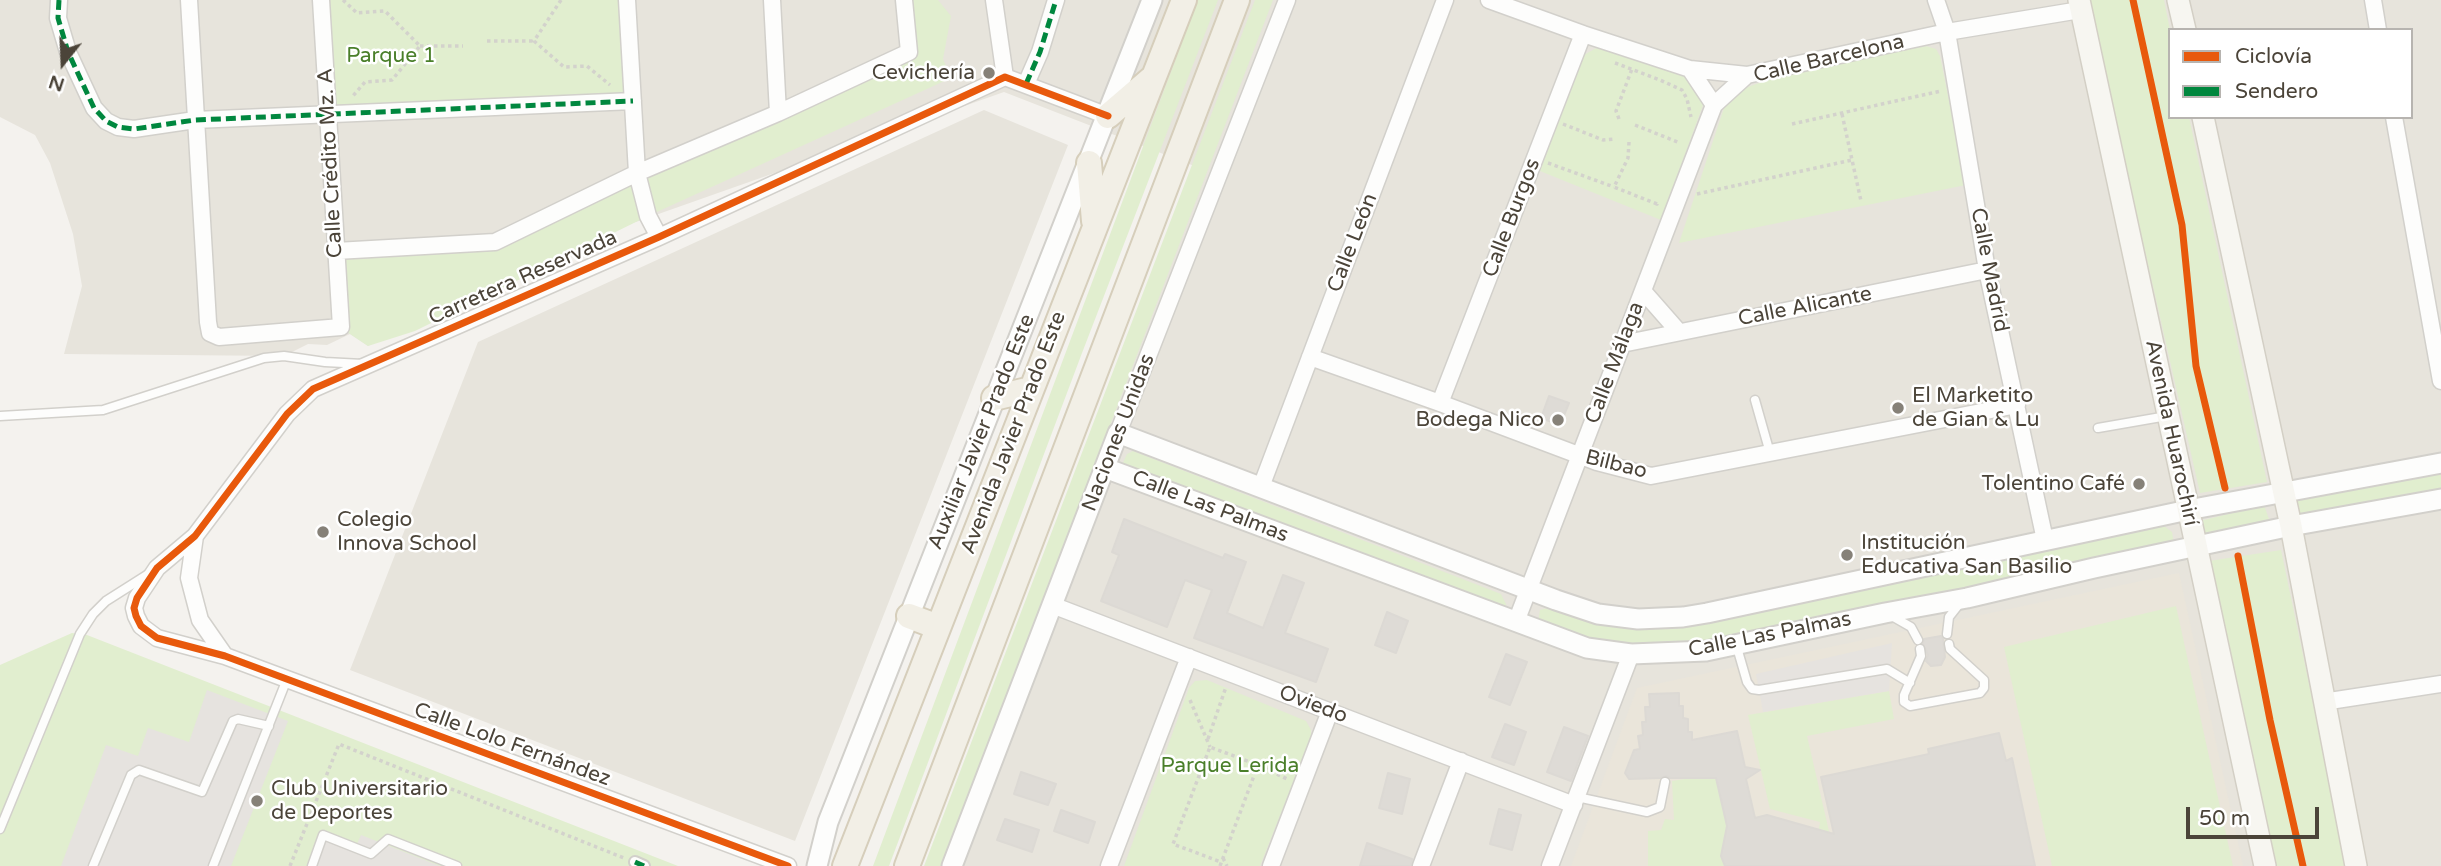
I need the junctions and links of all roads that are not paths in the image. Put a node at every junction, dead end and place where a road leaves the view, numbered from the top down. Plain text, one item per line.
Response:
1 (59, 0) edge
2 (189, 0) edge
3 (321, 0) edge
4 (328, 0) edge
5 (626, 0) edge
6 (772, 0) edge
7 (904, 0) edge
8 (994, 0) edge
9 (1056, 0) edge
10 (1152, 0) edge
11 (1184, 0) edge
12 (1237, 0) edge
13 (1287, 0) edge
14 (1445, 0) edge
15 (1489, 0) edge
16 (1936, 0) edge
17 (2181, 0) edge
18 (2373, 0) edge
19 (2080, 5) edge
20 (2185, 28) edge
21 (2378, 28) edge
22 (1947, 32) junction
23 (1583, 34) junction
24 (1690, 69) junction
25 (1747, 75) junction
26 (1004, 77) junction
27 (1154, 77) junction
28 (1026, 84) junction
29 (632, 101) junction
30 (1714, 105) junction
31 (778, 113) junction
32 (328, 114) junction
33 (1108, 116) junction
34 (2203, 119) edge
35 (2394, 119) edge
36 (195, 120) junction
37 (1089, 163) junction
38 (637, 173) junction
39 (1094, 226) junction
40 (659, 237) junction
41 (336, 251) junction
42 (1987, 270) junction
43 (2441, 283) edge
44 (2424, 286) junction
45 (1643, 291) junction
46 (1679, 332) junction
47 (1622, 344) junction
48 (1310, 357) junction
49 (371, 364) junction
50 (2441, 381) edge
51 (1031, 389) junction
52 (994, 398) junction
53 (1755, 400) dead end
54 (1440, 403) junction
55 (2017, 405) junction
56 (0, 416) edge
57 (2167, 416) junction
58 (2098, 428) dead end
59 (1118, 433) junction
60 (1770, 453) junction
61 (1580, 456) junction
62 (2441, 463) edge
63 (1105, 468) junction
64 (1261, 487) junction
65 (2284, 494) junction
66 (2441, 499) edge
67 (2188, 510) junction
68 (2291, 526) junction
69 (195, 536) junction
70 (2045, 540) junction
71 (2196, 546) junction
72 (158, 568) junction
73 (1528, 590) junction
74 (1967, 598) junction
75 (1052, 606) junction
76 (1885, 612) junction
77 (909, 617) junction
78 (1516, 622) junction
79 (938, 627) junction
80 (1947, 634) dead end
81 (1736, 644) junction
82 (1949, 644) dead end
83 (1631, 654) junction
84 (225, 656) junction
85 (1189, 657) junction
86 (287, 679) junction
87 (1910, 683) junction
88 (2441, 684) edge
89 (2323, 702) junction
90 (1330, 711) junction
91 (269, 726) junction
92 (1461, 761) junction
93 (1665, 782) dead end
94 (1575, 801) junction
95 (0, 830) edge
96 (93, 866) edge
97 (213, 866) edge
98 (312, 866) edge
99 (457, 866) edge
100 (788, 866) edge
101 (817, 866) edge
102 (845, 866) edge
103 (907, 866) edge
104 (952, 866) edge
105 (1110, 866) edge
106 (1271, 866) edge
107 (1421, 866) edge
108 (1550, 866) edge
109 (2265, 866) edge
110 (2356, 866) edge

1 - 36 street
2 - 36 street
3 - 4 street
3 - 32 street, Calle Crédito Mz. A
5 - 29 street
6 - 31 street
7 - 31 street
8 - 26 street
9 - 28 street
10 - 33 street, Auxiliar Javier Prado Este
11 - 27 main road, Avenida Javier Prado Este
12 - 103 main road
13 - 59 street, Naciones Unidas
14 - 48 street, Calle León
15 - 23 street
16 - 22 street, Calle Madrid
17 - 20 main road
18 - 21 street
19 - 22 street, Calle Barcelona
19 - 57 main road, Avenida Huarochirí
22 - 25 street, Calle Barcelona
22 - 42 street, Calle Madrid
23 - 24 street
23 - 54 street, Calle Burgos
24 - 25 street
24 - 30 street
25 - 30 street, Calle Barcelona
26 - 28 street
26 - 40 street, Carretera Reservada
27 - 33 main road
27 - 39 main road, Avenida Javier Prado Este
28 - 33 street
29 - 32 street
29 - 38 street
30 - 45 street, Calle Málaga
31 - 38 street
32 - 36 street
32 - 41 street, Calle Crédito Mz. A
33 - 37 street, Auxiliar Javier Prado Este
34 - 65 main road
35 - 44 street
36 - 41 street, Calle Crédito Mz. A
37 - 39 main road
37 - 52 street, Auxiliar Javier Prado Este
38 - 40 street
38 - 41 street
39 - 51 main road, Avenida Javier Prado Este
40 - 49 street, Carretera Reservada
42 - 46 street, Calle Alicante
42 - 55 street, Calle Madrid
43 - 44 street
44 - 50 street
45 - 46 street
45 - 47 street, Calle Málaga
46 - 47 street, Calle Alicante
47 - 61 street, Calle Málaga
48 - 54 street, Bilbao
48 - 64 street, Calle León
49 - 56 lane
49 - 69 street, Carretera Reservada
51 - 52 main road
51 - 79 main road, Avenida Javier Prado Este
52 - 77 street, Auxiliar Javier Prado Este
53 - 60 lane
54 - 61 street, Bilbao
55 - 60 street, Bilbao
55 - 70 street, Calle Madrid
57 - 58 lane
57 - 67 main road, Avenida Huarochirí
59 - 63 street, Naciones Unidas
59 - 64 street, Calle Las Palmas
60 - 61 street, Bilbao
61 - 73 street, Calle Málaga
62 - 65 street, Calle Las Palmas
63 - 75 street, Naciones Unidas
63 - 78 street, Calle Las Palmas
64 - 73 street, Calle Las Palmas
65 - 67 street, Calle Las Palmas
65 - 68 main road
66 - 68 street, Calle Las Palmas
67 - 70 street, Calle Las Palmas
67 - 71 main road, Avenida Huarochirí
68 - 71 street, Calle Las Palmas
68 - 89 main road
69 - 72 street, Carretera Reservada
69 - 84 street, Carretera Reservada
70 - 73 street, Calle Las Palmas
71 - 74 street, Calle Las Palmas
71 - 109 main road, Avenida Huarochirí
72 - 84 street, Carretera Reservada
72 - 95 lane
73 - 78 street, Calle Málaga
74 - 76 street, Calle Las Palmas
74 - 80 lane
75 - 85 street, Oviedo
75 - 104 street, Naciones Unidas
76 - 81 street, Calle Las Palmas
76 - 87 lane
77 - 79 main road
77 - 101 street, Auxiliar Javier Prado Este
78 - 83 street, Calle Las Palmas
79 - 102 main road, Avenida Javier Prado Este
81 - 83 street, Calle Las Palmas
81 - 87 lane
82 - 87 lane
83 - 94 street
84 - 86 street, Calle Lolo Fernández
85 - 90 street, Oviedo
85 - 105 street
86 - 91 lane
86 - 100 street, Calle Lolo Fernández
88 - 89 street
89 - 110 main road
90 - 92 street, Oviedo
90 - 106 street
91 - 96 lane
91 - 97 lane
92 - 94 street, Oviedo
92 - 107 street
93 - 94 lane
94 - 108 street
98 - 99 lane

